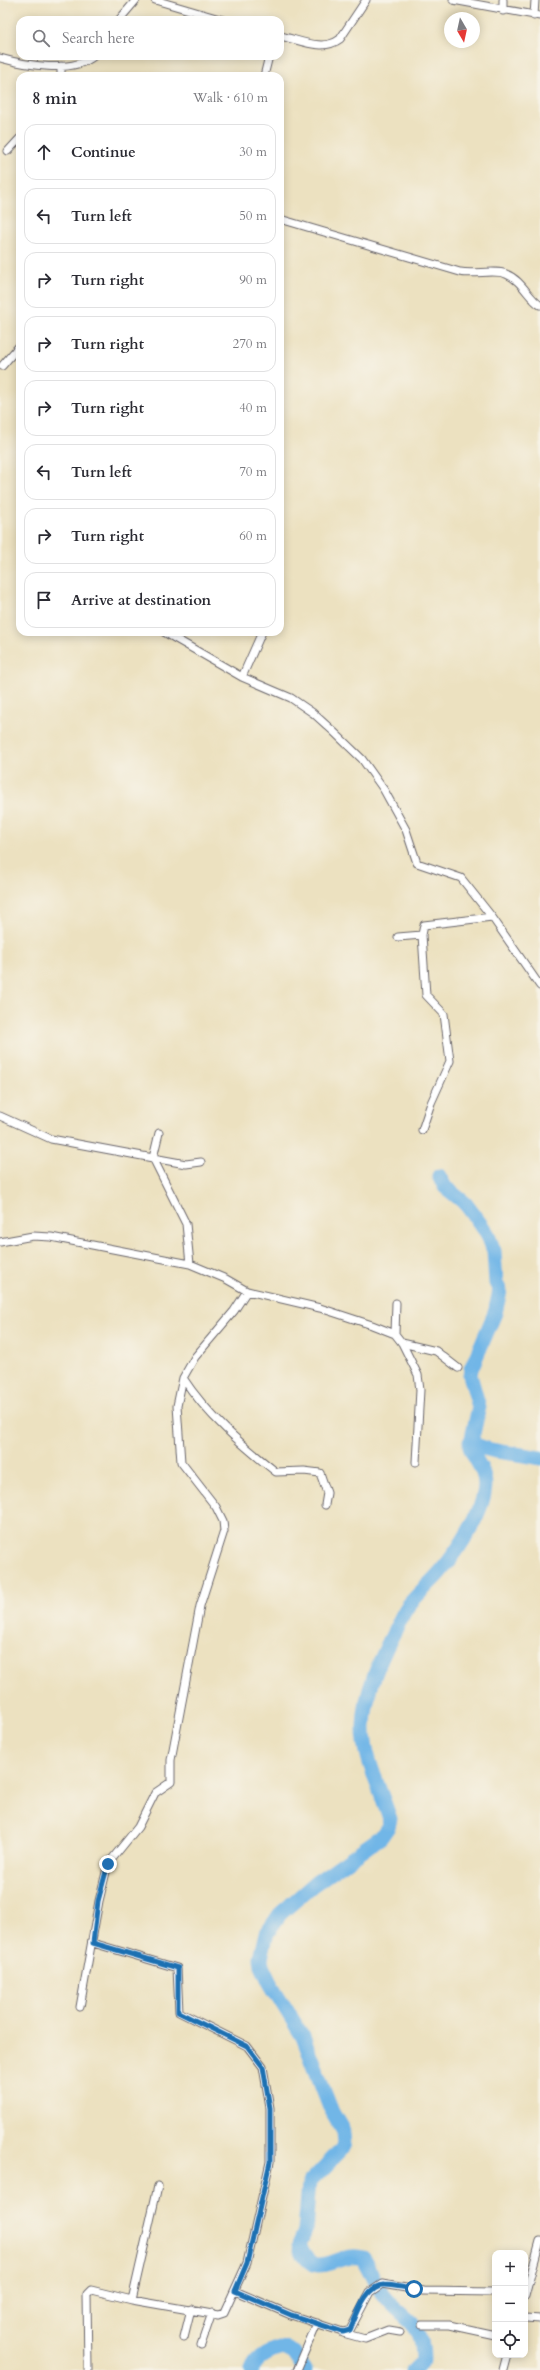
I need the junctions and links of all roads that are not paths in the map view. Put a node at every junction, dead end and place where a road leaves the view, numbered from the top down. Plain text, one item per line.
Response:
1 (136, 0) edge
2 (155, 0) edge
3 (366, 0) edge
4 (453, 0) edge
5 (503, 0) edge
6 (535, 0) edge
7 (471, 2) edge
8 (503, 11) junction
9 (122, 16) edge
10 (209, 16) edge
11 (537, 16) edge
12 (284, 37) edge
13 (0, 58) edge
14 (87, 60) edge
15 (268, 60) edge
16 (61, 66) junction
17 (62, 72) edge
18 (265, 72) edge
19 (16, 142) edge
20 (8, 151) dead end
21 (284, 220) edge
22 (540, 305) edge
23 (16, 350) edge
24 (2, 366) dead end
25 (171, 636) edge
26 (260, 636) edge
27 (242, 677) junction
28 (492, 917) junction
29 (422, 935) junction
30 (398, 937) dead end
31 (540, 986) edge
32 (0, 1116) edge
33 (422, 1130) dead end
34 (159, 1133) dead end
35 (154, 1158) junction
36 (202, 1162) dead end
37 (0, 1242) edge
38 (190, 1264) junction
39 (247, 1291) junction
40 (396, 1303) dead end
41 (395, 1334) junction
42 (402, 1343) junction
43 (458, 1368) dead end
44 (183, 1378) junction
45 (416, 1462) dead end
46 (325, 1505) dead end
47 (93, 1943) junction
48 (80, 2007) dead end
49 (158, 2186) dead end
50 (540, 2241) edge
51 (527, 2286) edge
52 (235, 2291) junction
53 (492, 2292) edge
54 (132, 2300) junction
55 (191, 2309) junction
56 (212, 2313) junction
57 (528, 2318) edge
58 (540, 2319) edge
59 (317, 2323) junction
60 (422, 2325) dead end
61 (343, 2332) junction
62 (400, 2332) dead end
63 (492, 2334) edge
64 (184, 2337) dead end
65 (201, 2345) dead end
66 (506, 2358) edge
67 (297, 2369) edge
68 (88, 2370) edge
69 (503, 2370) edge

1 - 9 street
2 - 10 street
3 - 12 street
4 - 7 street
5 - 8 street
6 - 11 street
7 - 8 street
8 - 11 street
13 - 16 street
14 - 16 street
15 - 18 street
16 - 17 street
19 - 20 street
21 - 22 street
23 - 24 street
25 - 27 street
26 - 27 street
27 - 28 street
28 - 29 street
28 - 31 street
29 - 30 street
29 - 33 street
32 - 35 street
34 - 35 street
35 - 36 street
35 - 38 street
37 - 38 street
38 - 39 street
39 - 41 street
39 - 44 street
40 - 41 street
41 - 42 street
42 - 43 street
42 - 45 street
44 - 46 street
44 - 47 street
47 - 48 street
47 - 52 street
49 - 54 street
50 - 51 street
52 - 56 street
52 - 59 street
53 - 61 street
54 - 55 street
54 - 68 street
55 - 56 street
55 - 64 street
56 - 65 street
57 - 58 street
59 - 61 street
59 - 67 street
60 - 63 street
61 - 62 street
66 - 69 street

